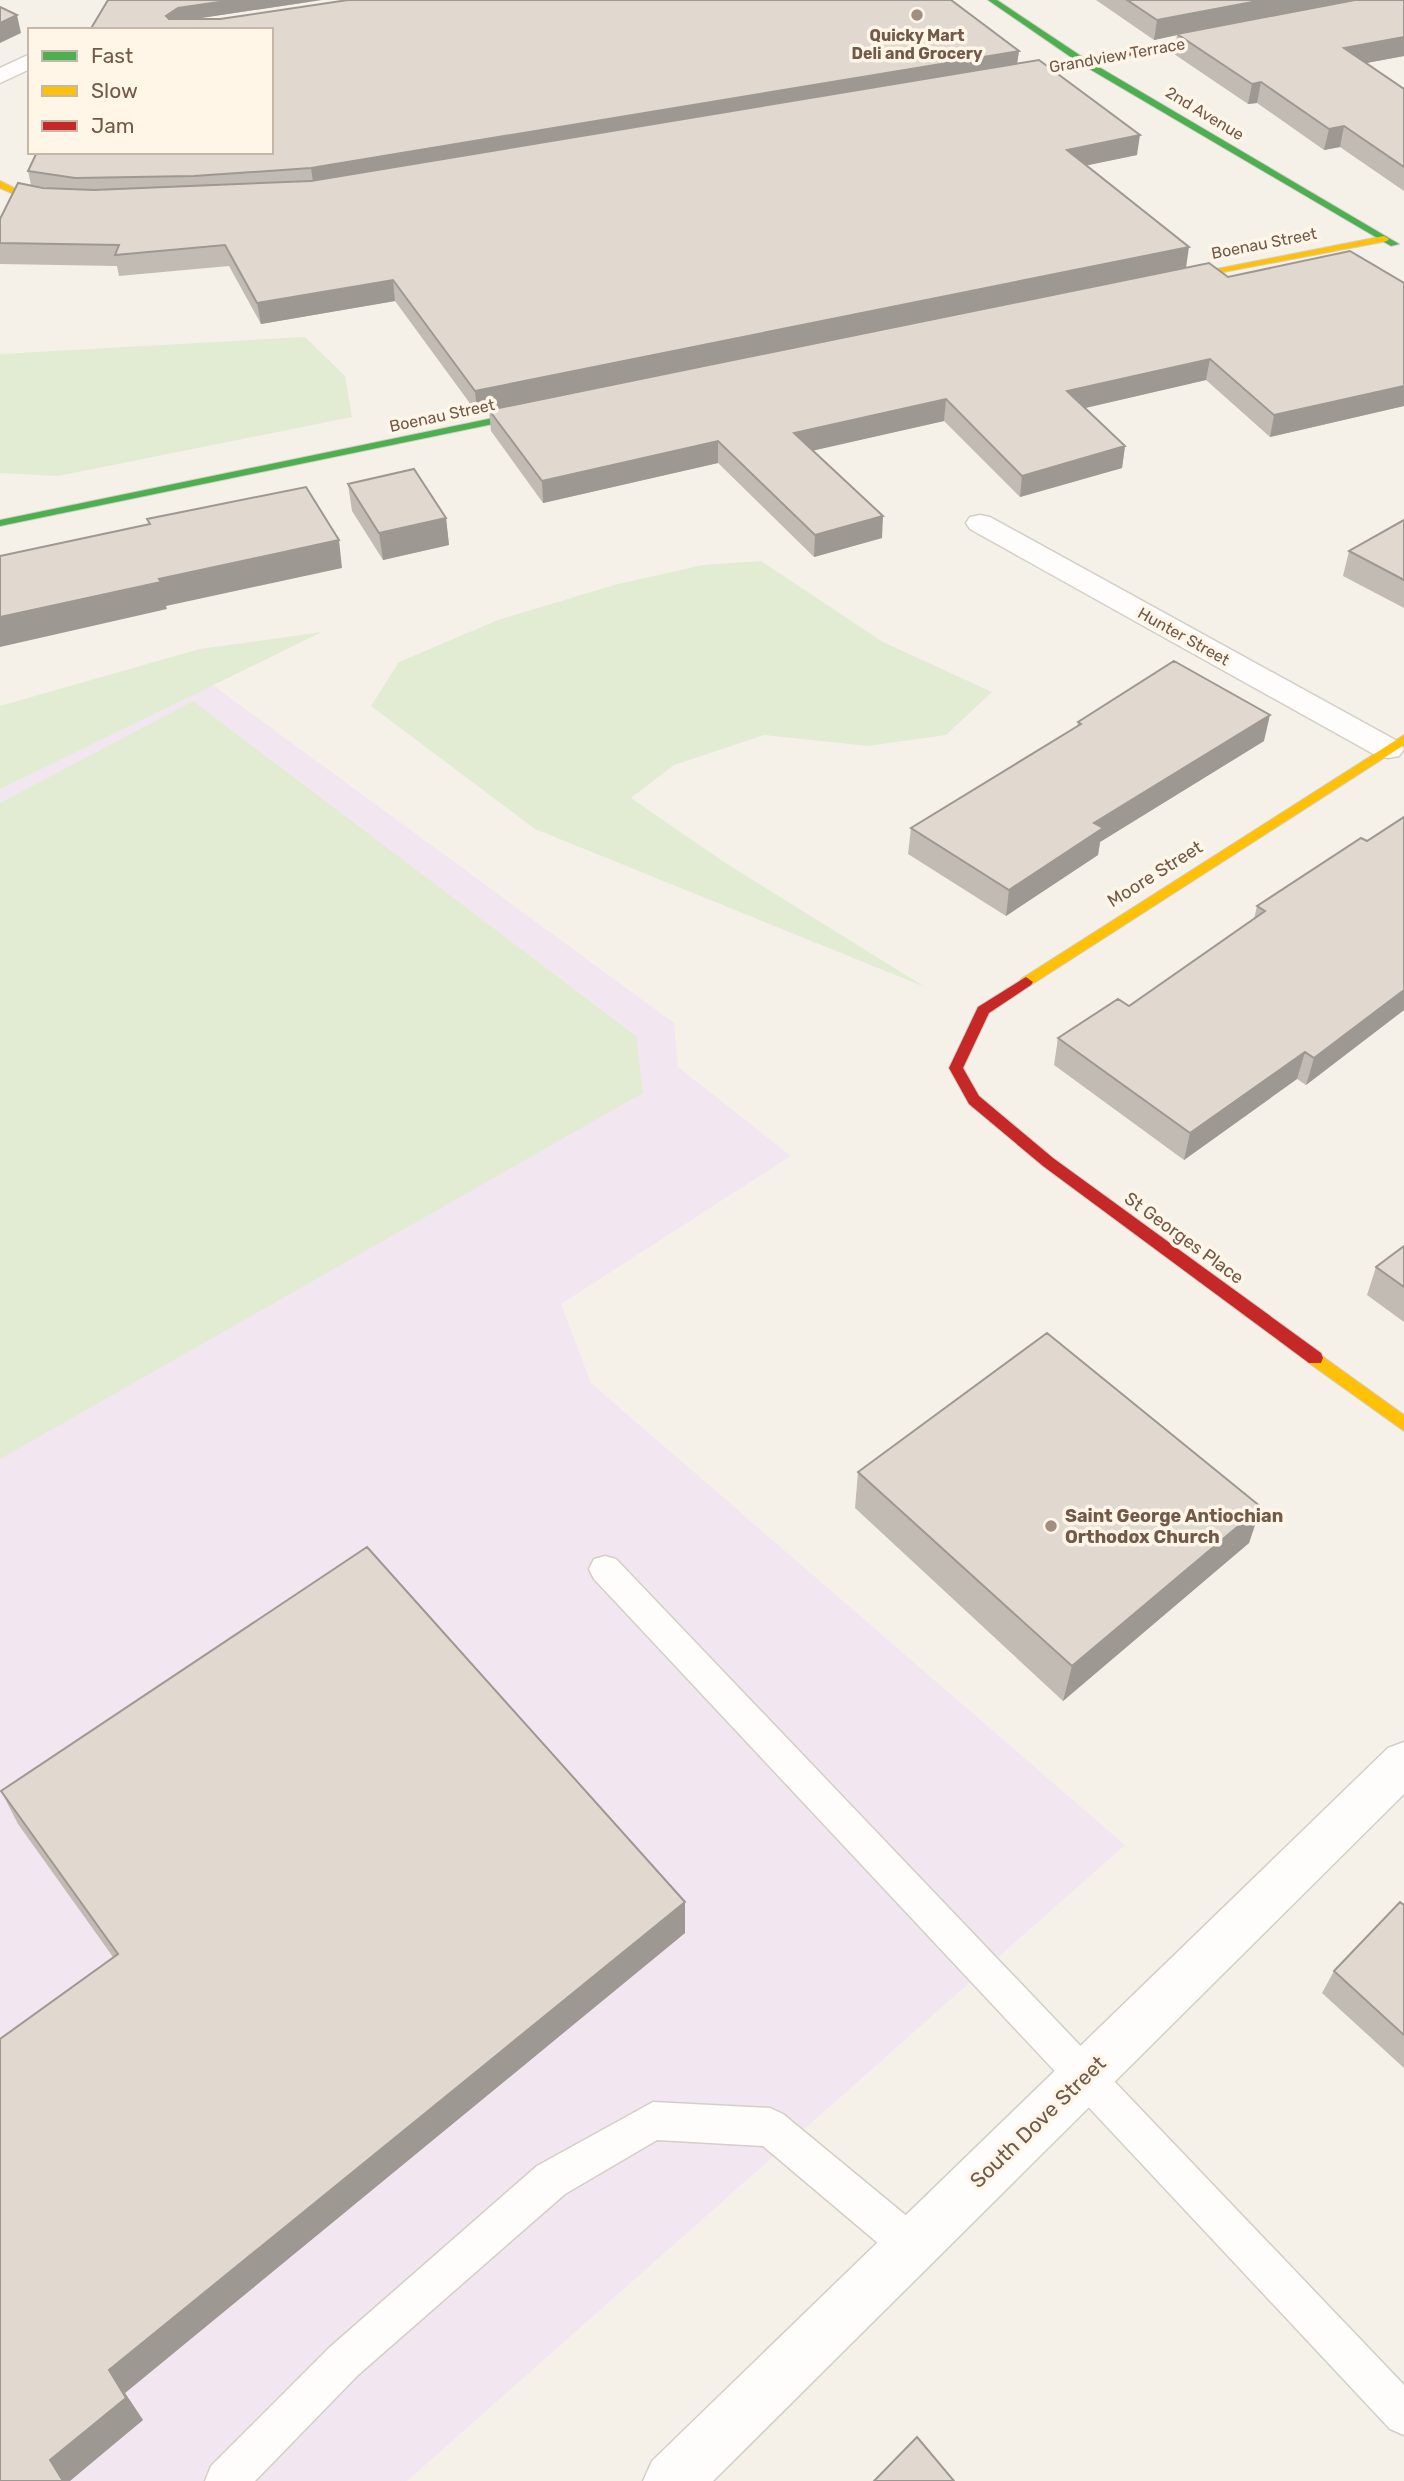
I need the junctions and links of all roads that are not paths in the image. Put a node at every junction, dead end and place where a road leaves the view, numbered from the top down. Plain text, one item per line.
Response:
1 (992, 0) edge
2 (1244, 31) edge
3 (28, 62) edge
4 (1084, 62) junction
5 (0, 77) edge
6 (974, 80) edge
7 (0, 184) edge
8 (87, 201) edge
9 (1384, 239) junction
10 (1404, 251) edge
11 (1144, 284) edge
12 (558, 408) edge
13 (0, 523) edge
14 (980, 523) dead end
15 (1396, 743) edge
16 (956, 1068) joint
17 (1404, 1424) edge
18 (605, 1569) dead end
19 (1404, 1763) edge
20 (1084, 2076) junction
21 (912, 2246) junction
22 (1404, 2415) edge
23 (226, 2481) edge
24 (672, 2481) edge

1 - 4 street, 2nd Avenue
2 - 4 street, Grandview Terrace
3 - 5 street
4 - 6 street, Grandview Terrace
4 - 9 street, 2nd Avenue
7 - 8 street
9 - 10 street, 2nd Avenue
9 - 11 street, Boenau Street
12 - 13 street, Boenau Street
14 - 15 street, Hunter Street
15 - 16 street, Moore Street
16 - 17 street, St Georges Place
18 - 20 lane
19 - 20 street, South Dove Street
20 - 21 street, South Dove Street
20 - 22 lane
21 - 23 lane
21 - 24 street, South Dove Street

